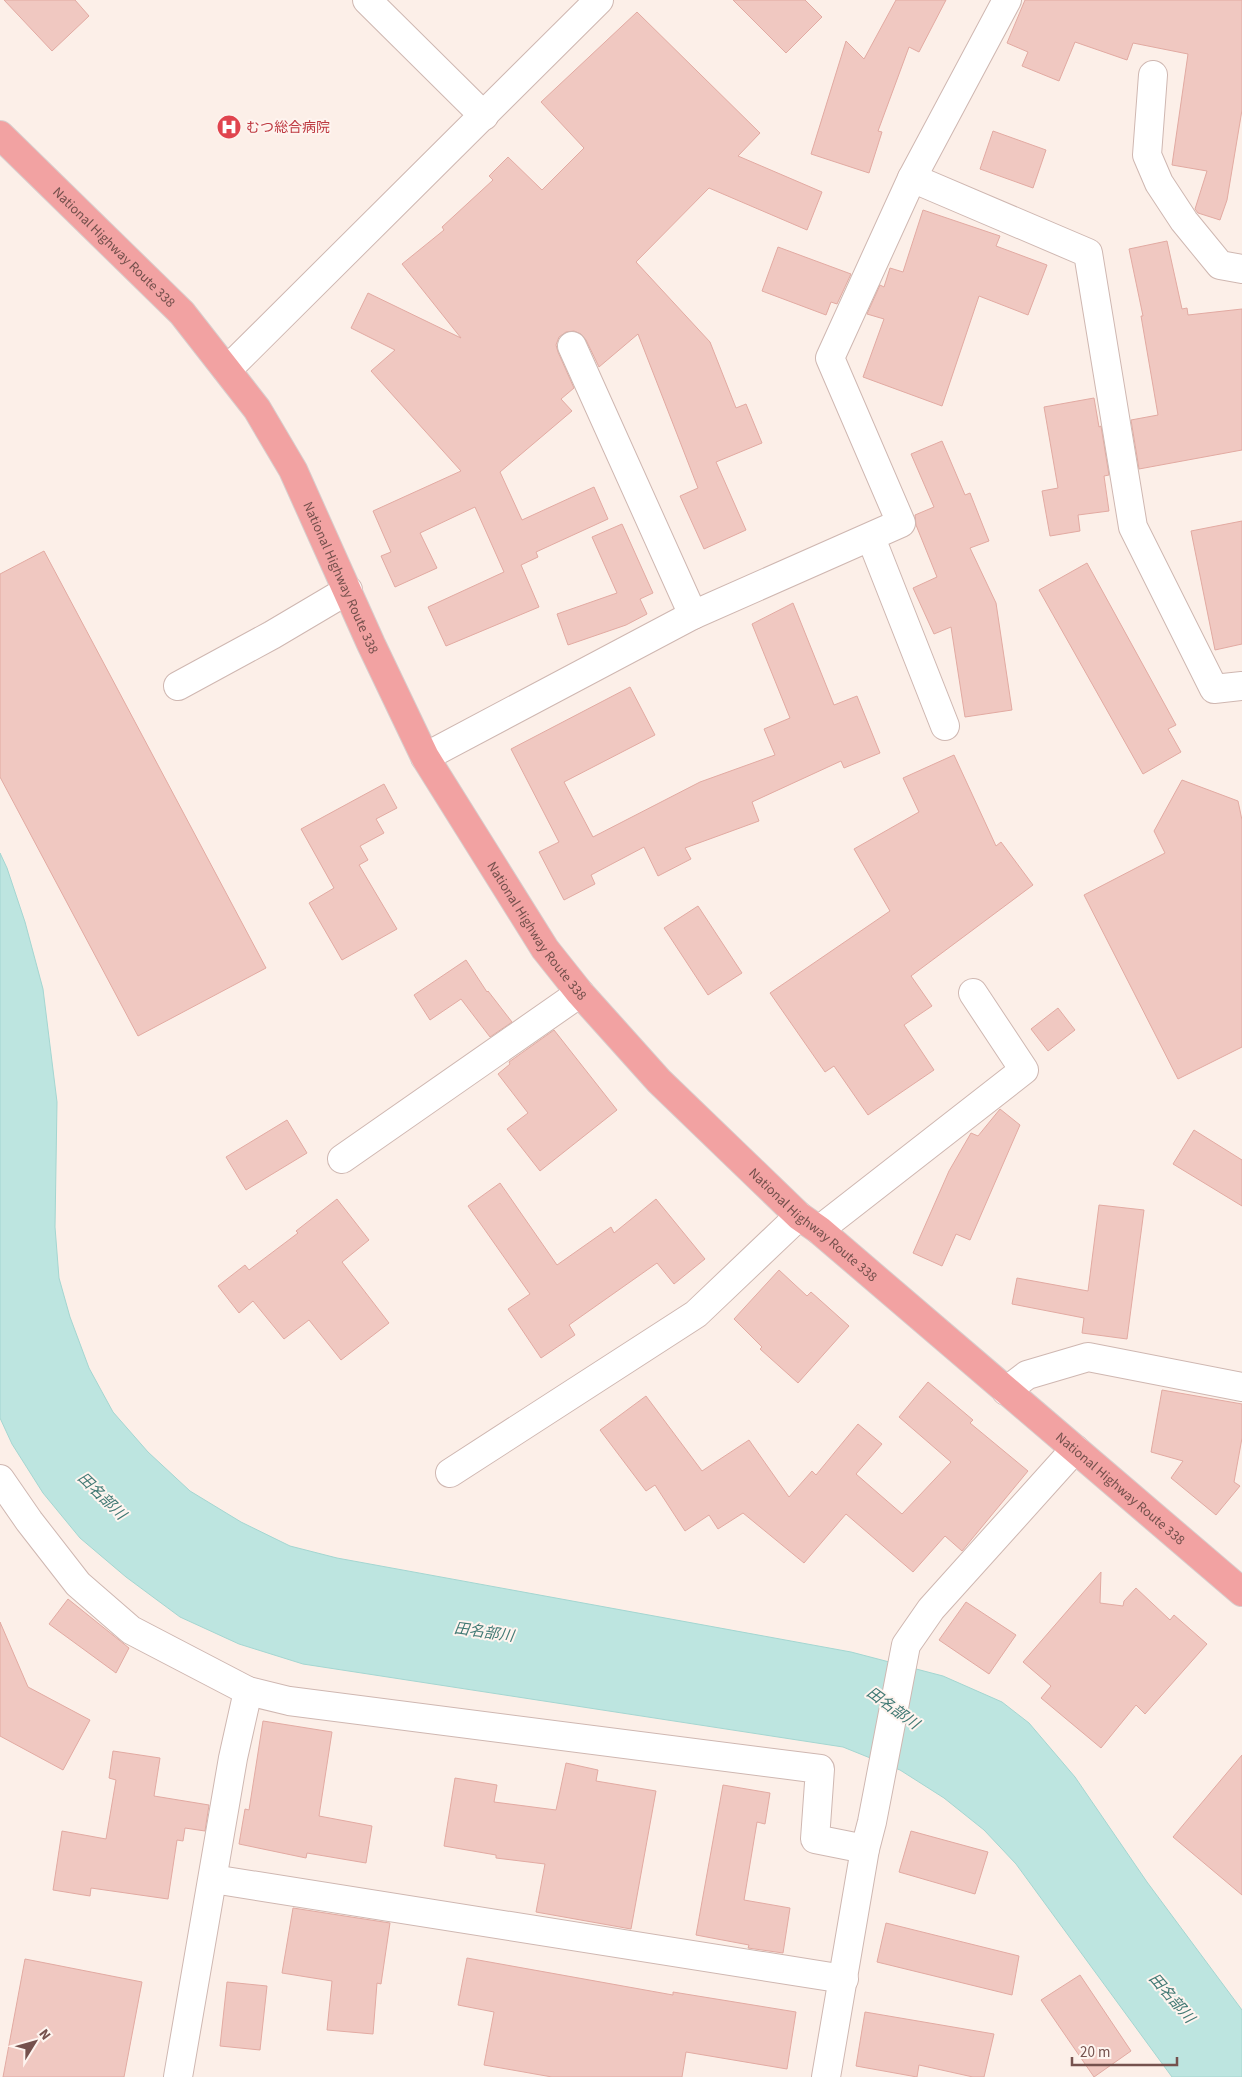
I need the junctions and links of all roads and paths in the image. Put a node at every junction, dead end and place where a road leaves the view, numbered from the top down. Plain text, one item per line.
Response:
1 (368, 0) edge
2 (599, 0) edge
3 (1007, 0) edge
4 (1153, 75) dead end
5 (484, 116) junction
6 (0, 135) edge
7 (912, 178) junction
8 (1231, 267) edge
9 (572, 346) dead end
10 (227, 370) junction
11 (871, 538) junction
12 (348, 590) junction
13 (693, 615) junction
14 (178, 686) dead end
15 (1242, 686) edge
16 (945, 726) dead end
17 (425, 757) junction
18 (580, 993) junction
19 (973, 993) dead end
20 (342, 1159) dead end
21 (809, 1223) junction
22 (1242, 1387) edge
23 (1006, 1391) junction
24 (1075, 1449) junction
25 (450, 1473) dead end
26 (0, 1478) edge
27 (1242, 1592) edge
28 (248, 1691) junction
29 (865, 1848) junction
30 (213, 1879) junction
31 (844, 1979) junction
32 (179, 2077) edge
33 (826, 2077) edge

1 - 5 street
2 - 5 street
3 - 7 street
4 - 8 street
5 - 10 street
6 - 10 highway, National Highway Route 338
7 - 11 street
7 - 15 street
9 - 13 street
10 - 12 highway, National Highway Route 338
11 - 13 street
11 - 16 street
12 - 14 street
12 - 17 highway, National Highway Route 338
13 - 17 street
17 - 18 highway, National Highway Route 338
18 - 20 street
18 - 21 highway, National Highway Route 338
19 - 21 street
21 - 23 highway, National Highway Route 338
21 - 25 street
22 - 23 street
23 - 24 highway, National Highway Route 338
24 - 27 highway, National Highway Route 338
24 - 29 street
26 - 28 street
28 - 29 street
28 - 30 street
29 - 31 street
30 - 31 street
30 - 32 street
31 - 33 street

